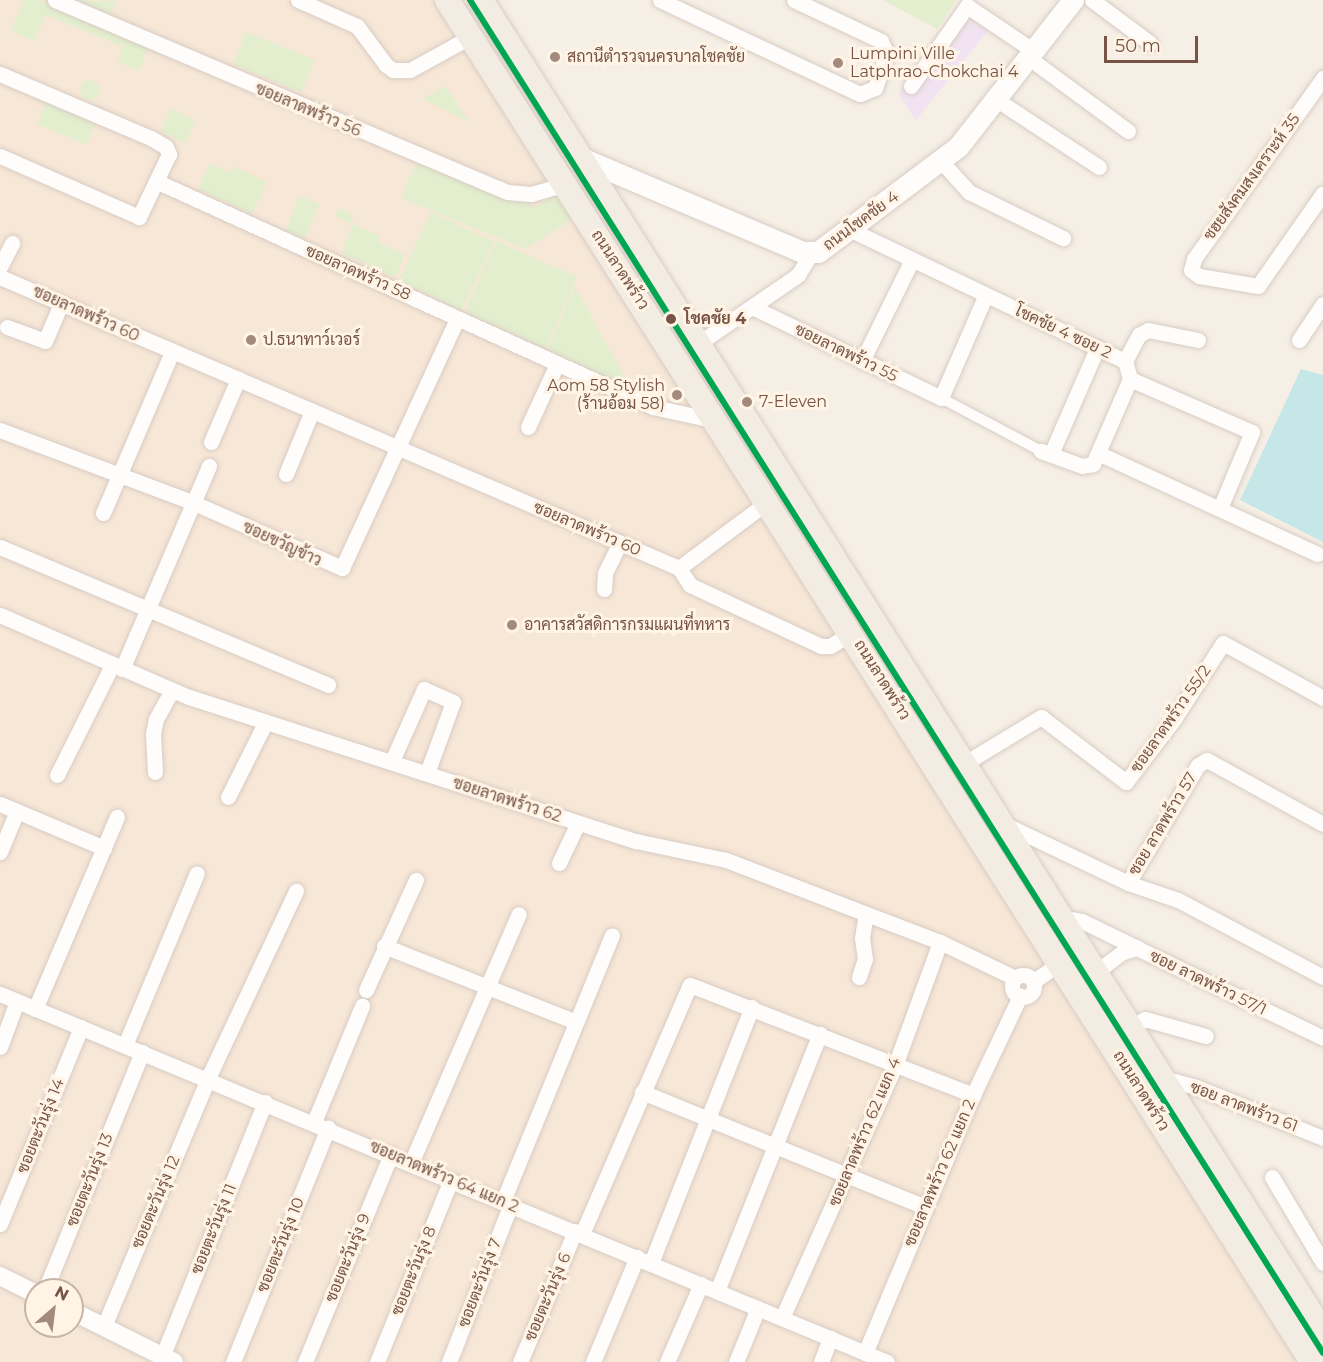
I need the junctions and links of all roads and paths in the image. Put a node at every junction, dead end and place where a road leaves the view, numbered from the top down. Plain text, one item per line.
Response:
1 (55, 0) edge
2 (297, 0) edge
3 (447, 0) edge
4 (481, 0) edge
5 (660, 0) edge
6 (794, 0) edge
7 (1073, 0) edge
8 (1092, 0) edge
9 (470, 37) junction
10 (1150, 43) dead end
11 (1031, 55) junction
12 (0, 74) edge
13 (1323, 78) edge
14 (911, 86) dead end
15 (997, 100) junction
16 (1128, 131) dead end
17 (0, 156) edge
18 (581, 158) junction
19 (940, 161) junction
20 (1099, 167) dead end
21 (158, 182) junction
22 (565, 184) junction
23 (1323, 193) edge
24 (851, 230) junction
25 (1062, 238) dead end
26 (12, 243) dead end
27 (811, 253) junction
28 (911, 262) junction
29 (0, 267) edge
30 (0, 277) edge
31 (985, 297) junction
32 (61, 304) junction
33 (1323, 304) edge
34 (752, 307) junction
35 (457, 320) junction
36 (7, 327) dead end
37 (1198, 340) dead end
38 (1299, 340) dead end
39 (699, 344) junction
40 (1097, 348) junction
41 (172, 352) junction
42 (862, 361) junction
43 (1125, 361) junction
44 (557, 364) junction
45 (238, 379) junction
46 (1130, 379) junction
47 (941, 398) junction
48 (312, 411) junction
49 (717, 421) junction
50 (528, 427) dead end
51 (0, 430) edge
52 (211, 442) dead end
53 (399, 449) junction
54 (1046, 453) junction
55 (1100, 454) junction
56 (209, 466) dead end
57 (286, 474) dead end
58 (120, 476) junction
59 (769, 501) junction
60 (194, 503) junction
61 (1220, 508) junction
62 (103, 513) dead end
63 (620, 542) junction
64 (0, 547) edge
65 (1317, 554) dead end
66 (679, 568) junction
67 (604, 589) dead end
68 (147, 610) junction
69 (0, 615) edge
70 (852, 633) junction
71 (117, 667) junction
72 (328, 685) dead end
73 (172, 690) junction
74 (1323, 698) edge
75 (266, 723) junction
76 (392, 761) junction
77 (965, 763) junction
78 (156, 772) dead end
79 (427, 773) junction
80 (57, 775) dead end
81 (942, 775) junction
82 (228, 797) dead end
83 (0, 804) edge
84 (17, 811) junction
85 (117, 817) dead end
86 (578, 823) junction
87 (1004, 824) junction
88 (1323, 824) edge
89 (104, 848) junction
90 (0, 852) edge
91 (559, 863) dead end
92 (197, 873) dead end
93 (416, 880) dead end
94 (1128, 883) junction
95 (296, 891) dead end
96 (519, 914) dead end
97 (866, 914) junction
98 (1061, 917) junction
99 (612, 934) dead end
100 (940, 942) junction
101 (384, 946) junction
102 (1137, 948) junction
103 (1060, 963) junction
104 (1096, 972) junction
105 (860, 977) dead end
106 (1323, 977) edge
107 (1015, 978) junction
108 (1034, 981) junction
109 (488, 985) junction
110 (366, 990) dead end
111 (0, 994) edge
112 (1020, 996) junction
113 (17, 1001) junction
114 (362, 1006) dead end
115 (752, 1007) junction
116 (35, 1009) junction
117 (576, 1023) junction
118 (81, 1027) junction
119 (1131, 1027) junction
120 (820, 1034) junction
121 (1206, 1036) dead end
122 (1323, 1038) edge
123 (125, 1045) junction
124 (0, 1047) edge
125 (142, 1052) junction
126 (896, 1063) junction
127 (208, 1078) junction
128 (1163, 1078) junction
129 (642, 1092) junction
130 (973, 1095) junction
131 (265, 1102) junction
132 (708, 1119) junction
133 (314, 1122) junction
134 (328, 1128) junction
135 (1323, 1138) edge
136 (774, 1146) junction
137 (391, 1154) junction
138 (411, 1163) junction
139 (848, 1176) junction
140 (1272, 1177) dead end
141 (451, 1180) junction
142 (507, 1203) junction
143 (925, 1207) junction
144 (0, 1224) edge
145 (579, 1233) junction
146 (644, 1260) junction
147 (1323, 1263) edge
148 (0, 1276) edge
149 (50, 1278) edge
150 (701, 1284) junction
151 (24, 1288) edge
152 (717, 1291) junction
153 (758, 1308) junction
154 (84, 1317) edge
155 (782, 1318) junction
156 (104, 1326) junction
157 (1323, 1332) edge
158 (830, 1338) junction
159 (865, 1353) junction
160 (168, 1359) edge
161 (233, 1362) edge
162 (305, 1362) edge
163 (377, 1362) edge
164 (449, 1362) edge
165 (520, 1362) edge
166 (593, 1362) edge
167 (667, 1362) edge
168 (736, 1362) edge
169 (821, 1362) edge
170 (887, 1362) edge
171 (1312, 1362) edge

1 - 22 street, ซอยลาดพร้าว 56
2 - 9 street
3 - 9 main road, ถนนลาดพร้าว
4 - 18 main road, ถนนลาดพร้าว
5 - 6 street
7 - 11 main road, ถนนโชคชัย 4
8 - 10 street
9 - 22 main road, ถนนลาดพร้าว
11 - 14 street
11 - 15 main road, ถนนโชคชัย 4
11 - 16 street
12 - 21 street
13 - 23 street, ซฮยสังคมสงเคราะห์ 35
15 - 19 main road, ถนนโชคชัย 4
15 - 20 street
17 - 21 street
18 - 27 main road, ถนนโชคชัย 4
18 - 39 main road, ถนนลาดพร้าว
19 - 24 main road, ถนนโชคชัย 4
19 - 25 street
21 - 35 street, ซอยลาดพร้าว 58
22 - 49 main road, ถนนลาดพร้าว
24 - 27 main road, ถนนโชคชัย 4
24 - 28 street, โชคชัย 4 ซอย 2
26 - 29 street
27 - 34 street
28 - 31 street, โชคชัย 4 ซอย 2
28 - 42 street
30 - 32 street, ซอยลาดพร้าว 60
31 - 40 street, โชคชัย 4 ซอย 2
31 - 47 street
32 - 36 street
32 - 41 street, ซอยลาดพร้าว 60
33 - 38 street
34 - 39 street
34 - 42 street, ซอยลาดพร้าว 55
35 - 44 street, ซอยลาดพร้าว 58
35 - 53 street, ซอยขวัญข้าว
37 - 43 street
39 - 77 main road, ถนนลาดพร้าว
40 - 43 street, โชคชัย 4 ซอย 2
40 - 54 street
41 - 45 street, ซอยลาดพร้าว 60
41 - 58 street
42 - 47 street, ซอยลาดพร้าว 55
43 - 46 street, โชคชัย 4 ซอย 2
44 - 49 street, ซอยลาดพร้าว 58
44 - 50 street
45 - 48 street, ซอยลาดพร้าว 60
45 - 52 street
46 - 55 street
46 - 61 street
47 - 54 street
48 - 53 street, ซอยลาดพร้าว 60
48 - 57 street
49 - 59 main road, ถนนลาดพร้าว
51 - 58 street, ซอยขวัญข้าว
53 - 60 street, ซอยขวัญข้าว
53 - 63 street, ซอยลาดพร้าว 60
54 - 55 street
55 - 61 street
56 - 60 street
58 - 60 street, ซอยขวัญข้าว
58 - 62 street
59 - 66 street
59 - 70 main road, ถนนลาดพร้าว
60 - 68 street
61 - 65 street
63 - 66 street, ซอยลาดพร้าว 60
63 - 67 street
64 - 68 street
66 - 70 street, ซอยลาดพร้าว 60
68 - 71 street
68 - 72 street
69 - 71 street, ซอยลาดพร้าว 62
70 - 81 main road, ถนนลาดพร้าว
71 - 73 street, ซอยลาดพร้าว 62
71 - 80 street
73 - 75 street, ซอยลาดพร้าว 62
73 - 78 street
74 - 77 street, ซอยลาดพร้าว 55/2
75 - 76 street, ซอยลาดพร้าว 62
75 - 82 street
76 - 79 street, ซอยลาดพร้าว 62
76 - 79 street
77 - 81 main road
77 - 87 main road, ถนนลาดพร้าว
79 - 86 street, ซอยลาดพร้าว 62
81 - 103 main road, ถนนลาดพร้าว
83 - 84 street
84 - 89 street
84 - 90 street
85 - 89 street
86 - 91 street
86 - 97 street, ซอยลาดพร้าว 62
87 - 94 street, ซอย ลาดพร้าว 57
87 - 98 main road, ถนนลาดพร้าว
88 - 94 street, ซอย ลาดพร้าว 57
89 - 116 street
92 - 123 street
93 - 101 street
94 - 106 street, ซอย ลาดพร้าว 57
95 - 127 street, ซอยตะวันรุ่ง 12
96 - 109 street
97 - 100 street, ซอยลาดพร้าว 62
97 - 105 street
98 - 102 street
98 - 104 main road, ถนนลาดพร้าว
99 - 117 street, ซอยตะวันรุ่ง 7
100 - 107 street, ซอยลาดพร้าว 62
100 - 126 street, ซอยลาดพร้าว 62 แยก 4
101 - 109 street
101 - 110 street
102 - 104 street, ซอย ลาดพร้าว 57/1
102 - 122 street, ซอย ลาดพร้าว 57/1
103 - 108 street
103 - 171 main road, ถนนลาดพร้าว
104 - 119 main road, ถนนลาดพร้าว
107 - 108 street, ซอยลาดพร้าว 62
107 - 112 street
108 - 112 street
109 - 117 street
109 - 138 street
111 - 113 street, ซอยลาดพร้าว 64 แยก 2
112 - 130 street, ซอยลาดพร้าว 62 แยก 2
113 - 116 street, ซอยลาดพร้าว 64 แยก 2
113 - 124 street
114 - 133 street
115 - 120 street
115 - 129 street, ซอยตะวันรุ่ง 6
115 - 132 street
116 - 118 street, ซอยลาดพร้าว 64 แยก 2
117 - 142 street, ซอยตะวันรุ่ง 7
118 - 123 street, ซอยลาดพร้าว 64 แยก 2
118 - 144 street, ซอยตะวันรุ่ง 14
119 - 121 street
119 - 128 main road, ถนนลาดพร้าว
120 - 126 street
120 - 136 street
123 - 125 street, ซอยลาดพร้าว 64 แยก 2
125 - 127 street, ซอยลาดพร้าว 64 แยก 2
125 - 149 street, ซอยตะวันรุ่ง 13
126 - 130 street
126 - 139 street, ซอยลาดพร้าว 62 แยก 4
127 - 131 street, ซอยลาดพร้าว 64 แยก 2
127 - 156 street, ซอยตะวันรุ่ง 12
128 - 135 street, ซอย ลาดพร้าว 61
128 - 157 main road, ถนนลาดพร้าว
129 - 132 street
129 - 145 street, ซอยตะวันรุ่ง 6
130 - 143 street, ซอยลาดพร้าว 62 แยก 2
131 - 133 street, ซอยลาดพร้าว 64 แยก 2
131 - 160 street, ซอยตะวันรุ่ง 11
132 - 136 street
132 - 146 street
133 - 134 street, ซอยลาดพร้าว 64 แยก 2
134 - 137 street, ซอยลาดพร้าว 64 แยก 2
134 - 161 street, ซอยตะวันรุ่ง 10
136 - 139 street
136 - 152 street
137 - 138 street, ซอยลาดพร้าว 64 แยก 2
137 - 162 street, ซอยตะวันรุ่ง 9
138 - 141 street, ซอยลาดพร้าว 64 แยก 2
139 - 143 street
139 - 155 street, ซอยลาดพร้าว 62 แยก 4
140 - 147 street
141 - 142 street, ซอยลาดพร้าว 64 แยก 2
141 - 163 street, ซอยตะวันรุ่ง 8
142 - 145 street, ซอยลาดพร้าว 64 แยก 2
142 - 164 street, ซอยตะวันรุ่ง 7
143 - 159 street, ซอยลาดพร้าว 62 แยก 2
145 - 146 street, ซอยลาดพร้าว 64 แยก 2
145 - 165 street, ซอยตะวันรุ่ง 6
146 - 150 street, ซอยลาดพร้าว 64 แยก 2
146 - 166 street
148 - 151 street
150 - 152 street, ซอยลาดพร้าว 64 แยก 2
150 - 167 street
152 - 153 street, ซอยลาดพร้าว 64 แยก 2
153 - 155 street, ซอยลาดพร้าว 64 แยก 2
153 - 168 street
154 - 156 street
155 - 158 street, ซอยลาดพร้าว 64 แยก 2
156 - 160 street
158 - 159 street, ซอยลาดพร้าว 64 แยก 2
158 - 169 street
159 - 170 street, ซอยลาดพร้าว 64 แยก 2

